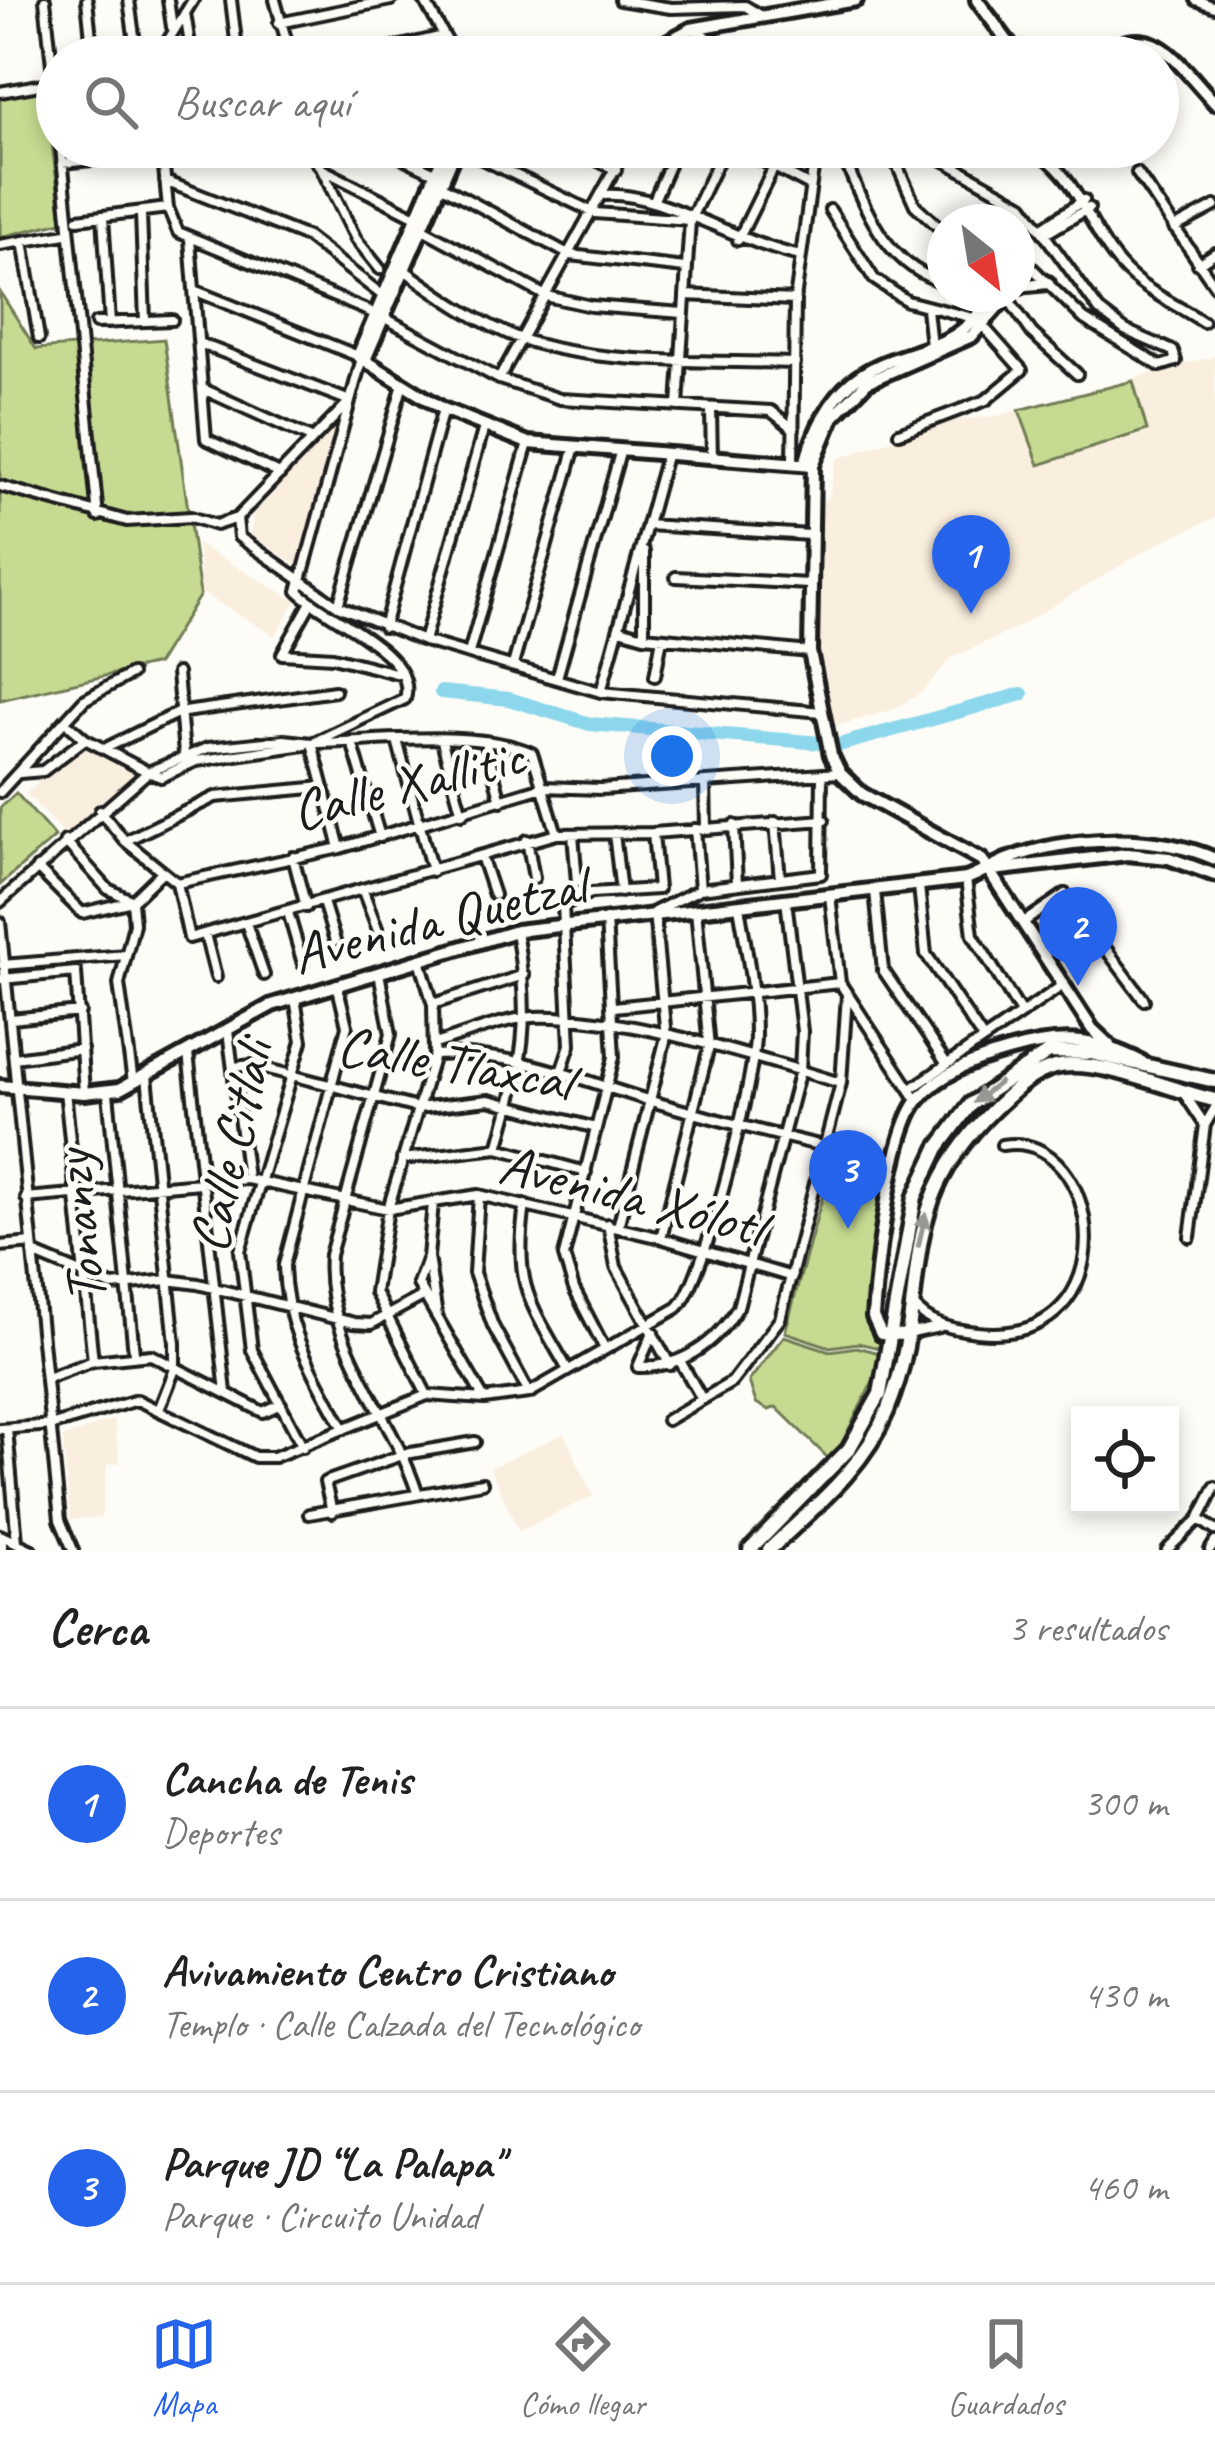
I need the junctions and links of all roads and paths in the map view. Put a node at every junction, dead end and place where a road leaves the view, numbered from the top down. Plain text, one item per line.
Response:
1 (45, 0) edge
2 (87, 0) edge
3 (129, 0) edge
4 (168, 0) edge
5 (194, 0) edge
6 (231, 0) edge
7 (275, 0) edge
8 (391, 0) edge
9 (424, 0) edge
10 (620, 0) edge
11 (632, 0) edge
12 (856, 0) edge
13 (977, 0) edge
14 (1196, 0) edge
15 (690, 2) edge
16 (1215, 7) edge
17 (185, 11) junction
18 (761, 15) junction
19 (279, 23) junction
20 (172, 28) junction
21 (691, 29) junction
22 (50, 36) edge
23 (91, 36) edge
24 (134, 36) edge
25 (168, 36) edge
26 (189, 36) edge
27 (235, 36) edge
28 (284, 36) edge
29 (444, 36) edge
30 (678, 36) edge
31 (705, 36) edge
32 (1004, 36) edge
33 (1179, 67) edge
34 (36, 86) edge
35 (0, 92) edge
36 (1215, 103) edge
37 (62, 168) edge
38 (163, 168) edge
39 (421, 168) edge
40 (443, 168) edge
41 (446, 168) edge
42 (501, 168) edge
43 (613, 168) edge
44 (668, 168) edge
45 (715, 168) edge
46 (772, 168) edge
47 (777, 168) edge
48 (813, 168) edge
49 (848, 168) edge
50 (898, 168) edge
51 (957, 168) edge
52 (1058, 168) edge
53 (322, 169) joint
54 (616, 170) joint
55 (1137, 173) dead end
56 (441, 179) junction
57 (164, 180) junction
58 (810, 185) junction
59 (605, 195) junction
60 (654, 200) junction
61 (1086, 204) junction
62 (1215, 206) edge
63 (168, 208) junction
64 (830, 210) dead end
65 (595, 213) junction
66 (141, 214) junction
67 (927, 216) edge
68 (103, 217) junction
69 (78, 219) dead end
70 (690, 220) junction
71 (419, 222) junction
72 (1174, 229) junction
73 (1044, 231) junction
74 (66, 234) junction
75 (190, 239) junction
76 (739, 240) junction
77 (23, 241) junction
78 (0, 244) edge
79 (1215, 253) edge
80 (570, 255) junction
81 (801, 256) junction
82 (1198, 264) junction
83 (403, 268) junction
84 (685, 268) junction
85 (380, 269) dead end
86 (1035, 270) edge
87 (927, 275) edge
88 (1035, 283) edge
89 (1048, 283) junction
90 (1215, 286) edge
91 (196, 291) junction
92 (382, 295) junction
93 (685, 295) junction
94 (546, 296) junction
95 (795, 300) junction
96 (927, 309) edge
97 (927, 312) edge
98 (939, 312) edge
99 (984, 312) edge
100 (995, 312) edge
101 (1017, 312) edge
102 (682, 314) junction
103 (378, 315) junction
104 (172, 320) dead end
105 (145, 321) junction
106 (1202, 322) dead end
107 (96, 323) dead end
108 (110, 323) junction
109 (981, 323) junction
110 (39, 338) dead end
111 (521, 339) junction
112 (201, 344) junction
113 (931, 346) junction
114 (361, 358) junction
115 (680, 358) junction
116 (794, 363) junction
117 (1077, 374) dead end
118 (499, 379) junction
119 (403, 384) junction
120 (203, 389) junction
121 (350, 400) junction
122 (678, 406) junction
123 (443, 409) junction
124 (711, 412) junction
125 (484, 428) junction
126 (794, 429) junction
127 (898, 433) dead end
128 (313, 439) junction
129 (529, 443) junction
130 (574, 450) junction
131 (620, 453) junction
132 (712, 454) junction
133 (666, 456) junction
134 (804, 465) junction
135 (280, 474) junction
136 (0, 486) edge
137 (98, 516) junction
138 (237, 518) junction
139 (647, 525) junction
140 (810, 535) junction
141 (645, 539) junction
142 (676, 578) dead end
143 (302, 583) junction
144 (809, 584) junction
145 (310, 604) junction
146 (338, 606) junction
147 (384, 627) junction
148 (620, 628) junction
149 (644, 636) junction
150 (662, 638) junction
151 (424, 641) junction
152 (810, 652) junction
153 (469, 653) junction
154 (513, 665) junction
155 (177, 673) dead end
156 (131, 674) dead end
157 (404, 676) junction
158 (655, 676) dead end
159 (557, 678) junction
160 (335, 691) dead end
161 (601, 692) junction
162 (822, 712) junction
163 (177, 713) junction
164 (70, 726) dead end
165 (85, 739) junction
166 (397, 740) junction
167 (442, 741) junction
168 (352, 742) junction
169 (312, 743) junction
170 (485, 744) junction
171 (108, 747) junction
172 (184, 754) junction
173 (196, 756) junction
174 (148, 772) junction
175 (20, 773) junction
176 (840, 773) junction
177 (822, 774) junction
178 (705, 782) junction
179 (323, 787) junction
180 (543, 787) junction
181 (0, 792) edge
182 (501, 801) junction
183 (100, 811) junction
184 (462, 814) junction
185 (824, 820) junction
186 (776, 822) junction
187 (734, 825) junction
188 (420, 826) junction
189 (706, 828) junction
190 (695, 829) junction
191 (614, 833) junction
192 (652, 833) junction
193 (557, 834) junction
194 (573, 834) junction
195 (380, 837) junction
196 (527, 840) junction
197 (65, 841) junction
198 (125, 841) junction
199 (340, 848) junction
200 (481, 856) junction
201 (292, 857) junction
202 (1215, 859) edge
203 (37, 868) junction
204 (990, 870) junction
205 (432, 871) junction
206 (162, 872) junction
207 (1215, 874) edge
208 (534, 878) dead end
209 (780, 879) junction
210 (966, 879) junction
211 (577, 882) dead end
212 (178, 883) junction
213 (737, 884) junction
214 (920, 886) junction
215 (700, 889) junction
216 (363, 891) junction
217 (875, 891) junction
218 (621, 892) junction
219 (494, 895) dead end
220 (830, 895) junction
221 (786, 900) junction
222 (132, 901) junction
223 (0, 902) edge
224 (323, 902) junction
225 (739, 906) junction
226 (306, 907) junction
227 (696, 909) junction
228 (288, 912) junction
229 (654, 912) junction
230 (606, 918) junction
231 (0, 922) edge
232 (1024, 922) junction
233 (246, 923) junction
234 (561, 923) junction
235 (516, 931) junction
236 (206, 934) junction
237 (380, 936) dead end
238 (335, 941) dead end
239 (125, 955) junction
240 (420, 960) junction
241 (303, 964) dead end
242 (3, 965) junction
243 (379, 973) junction
244 (264, 975) dead end
245 (524, 975) junction
246 (216, 977) dead end
247 (2, 979) edge
248 (840, 983) junction
249 (337, 984) junction
250 (1063, 985) junction
251 (796, 989) junction
252 (753, 995) junction
253 (847, 995) junction
254 (294, 997) junction
255 (708, 1000) junction
256 (1144, 1000) dead end
257 (433, 1004) junction
258 (666, 1004) junction
259 (614, 1007) junction
260 (80, 1012) junction
261 (1021, 1013) junction
262 (528, 1017) junction
263 (11, 1018) junction
264 (568, 1018) junction
265 (615, 1027) junction
266 (228, 1031) junction
267 (666, 1036) junction
268 (983, 1039) junction
269 (1109, 1045) junction
270 (709, 1047) junction
271 (82, 1049) junction
272 (434, 1050) junction
273 (188, 1053) junction
274 (1091, 1053) junction
275 (14, 1058) junction
276 (523, 1060) junction
277 (754, 1061) junction
278 (946, 1063) junction
279 (1145, 1064) junction
280 (233, 1067) junction
281 (800, 1070) junction
282 (561, 1072) junction
283 (147, 1076) junction
284 (291, 1078) junction
285 (1215, 1081) edge
286 (133, 1083) junction
287 (841, 1083) junction
288 (0, 1086) edge
289 (15, 1086) junction
290 (607, 1086) junction
291 (332, 1090) junction
292 (65, 1091) junction
293 (1182, 1091) junction
294 (108, 1093) junction
295 (84, 1094) junction
296 (914, 1095) junction
297 (375, 1100) junction
298 (650, 1100) junction
299 (510, 1104) junction
300 (1215, 1104) edge
301 (416, 1108) junction
302 (694, 1111) junction
303 (737, 1122) junction
304 (1205, 1125) junction
305 (596, 1128) junction
306 (782, 1136) junction
307 (1002, 1145) dead end
308 (498, 1148) junction
309 (825, 1148) junction
310 (402, 1159) junction
311 (896, 1163) junction
312 (586, 1172) junction
313 (247, 1179) junction
314 (264, 1179) junction
315 (202, 1183) junction
316 (160, 1187) junction
317 (306, 1187) junction
318 (117, 1192) junction
319 (479, 1195) junction
320 (74, 1196) junction
321 (26, 1198) junction
322 (346, 1199) junction
323 (433, 1203) junction
324 (525, 1205) junction
325 (388, 1210) junction
326 (574, 1217) junction
327 (613, 1226) junction
328 (661, 1238) junction
329 (1190, 1238) dead end
330 (0, 1246) edge
331 (32, 1248) junction
332 (705, 1252) junction
333 (428, 1257) junction
334 (749, 1265) junction
335 (82, 1274) junction
336 (792, 1277) junction
337 (168, 1280) junction
338 (125, 1285) junction
339 (213, 1287) junction
340 (423, 1296) junction
341 (243, 1297) junction
342 (911, 1303) junction
343 (284, 1306) junction
344 (333, 1317) junction
345 (385, 1318) junction
346 (438, 1323) junction
347 (651, 1327) junction
348 (941, 1327) junction
349 (897, 1340) junction
350 (175, 1343) junction
351 (605, 1349) junction
352 (134, 1353) junction
353 (151, 1355) junction
354 (93, 1361) junction
355 (675, 1363) junction
356 (175, 1369) junction
357 (568, 1370) junction
358 (47, 1378) junction
359 (226, 1392) junction
360 (529, 1393) junction
361 (427, 1395) junction
362 (484, 1399) junction
363 (702, 1399) junction
364 (280, 1404) junction
365 (160, 1407) junction
366 (384, 1412) junction
367 (667, 1420) dead end
368 (52, 1425) junction
369 (4, 1429) edge
370 (344, 1430) junction
371 (475, 1442) dead end
372 (303, 1447) junction
373 (405, 1454) junction
374 (482, 1483) dead end
375 (1215, 1487) edge
376 (417, 1492) junction
377 (332, 1510) junction
378 (309, 1514) dead end
379 (1199, 1519) junction
380 (1215, 1530) edge
381 (1, 1536) edge
382 (17, 1542) junction
383 (1215, 1542) edge
384 (2, 1550) edge
385 (32, 1550) edge
386 (73, 1550) edge
387 (750, 1550) edge
388 (770, 1550) edge
389 (1167, 1550) edge
390 (1210, 1550) edge

1 - 22 street
2 - 23 street
3 - 24 street
4 - 20 street
5 - 17 street
6 - 27 street
7 - 19 street
8 - 19 street
9 - 29 street
10 - 11 street
11 - 15 street
12 - 18 street
13 - 32 street
14 - 16 street
15 - 18 street
17 - 20 street
17 - 26 street
18 - 21 street
19 - 28 street
20 - 25 street
21 - 30 street
21 - 31 street
33 - 36 street
34 - 35 street
37 - 74 street
38 - 57 street
39 - 56 street
40 - 56 street
41 - 56 street
42 - 65 street
43 - 54 street
44 - 60 street
45 - 70 street
46 - 76 street
47 - 58 street
48 - 58 street
49 - 87 street
50 - 67 street
51 - 73 street
52 - 61 street
53 - 71 street
53 - 85 street
54 - 59 street
55 - 72 street
56 - 71 street
56 - 80 street
57 - 63 street
57 - 92 street
58 - 81 street
59 - 60 street
59 - 65 street
60 - 70 street
61 - 73 street
61 - 106 street
62 - 72 street
63 - 66 street
63 - 75 street
64 - 96 street
65 - 70 street
65 - 80 street
66 - 68 street
66 - 105 street
68 - 69 street
68 - 108 street
70 - 76 street
70 - 84 street
71 - 83 street
71 - 92 street
71 - 94 street
72 - 82 street
73 - 89 street
74 - 77 street
74 - 137 street
75 - 91 street
75 - 103 street
76 - 81 street
77 - 78 street
77 - 110 street
79 - 82 street
80 - 84 street
80 - 94 street
81 - 95 street
82 - 90 street
83 - 103 street
83 - 111 street
84 - 93 street
86 - 89 street
88 - 89 street
91 - 112 street
91 - 114 street
92 - 103 street
93 - 95 street
93 - 102 street
94 - 102 street
94 - 111 street
95 - 116 street
97 - 113 street
98 - 109 street
99 - 109 street
100 - 109 street
101 - 117 street
102 - 115 street
103 - 114 street
103 - 118 street
104 - 105 street
105 - 108 street
107 - 108 street
109 - 113 street
109 - 127 street
109 - 134 street
111 - 115 street
111 - 118 street
112 - 120 street
112 - 121 street
113 - 134 street
114 - 119 street
114 - 121 street
115 - 116 street
115 - 122 street
116 - 126 street
118 - 122 street
119 - 123 street
119 - 146 street
120 - 128 street
120 - 135 street
121 - 128 street
121 - 143 street
122 - 124 street
123 - 125 street
123 - 147 street
124 - 126 street
124 - 132 street
125 - 129 street
125 - 151 street
126 - 134 street
128 - 135 street
129 - 130 street
129 - 153 street
130 - 131 street
130 - 154 street
131 - 133 street
131 - 159 street
132 - 133 street
132 - 134 street
133 - 139 street
134 - 140 street
135 - 138 street
136 - 137 street
137 - 138 street
138 - 143 street
139 - 140 street
139 - 141 street
140 - 144 street
141 - 148 street
141 - 149 street
142 - 144 street
143 - 145 street
143 - 146 street
144 - 152 street
145 - 157 street
145 - 157 street
146 - 147 street
147 - 151 street
148 - 149 street
148 - 161 street
149 - 150 street
150 - 152 street
150 - 158 street
151 - 153 street
152 - 162 street
153 - 154 street
154 - 159 street
155 - 163 street
156 - 175 street
157 - 169 street
159 - 161 street
160 - 163 street
161 - 162 street
162 - 176 street
163 - 171 street
163 - 172 street
164 - 165 street
165 - 171 street
165 - 175 street
166 - 167 street
166 - 168 street
166 - 188 street
167 - 170 street
167 - 184 street
168 - 169 street
168 - 195 street
169 - 173 street
169 - 179 street
170 - 180 street
170 - 182 street
171 - 174 street
172 - 173 street
172 - 174 street
173 - 174 street
174 - 183 street
175 - 181 street
176 - 177 street, Calle Xallitic
176 - 204 street
177 - 178 street, Calle Xallitic
177 - 185 street
178 - 180 street, Calle Xallitic
178 - 189 street
179 - 198 street
179 - 199 street
180 - 182 street, Calle Xallitic
180 - 193 street
182 - 184 street, Calle Xallitic
183 - 197 street
183 - 198 street
184 - 188 street, Calle Xallitic
185 - 186 street
185 - 209 street
186 - 187 street
186 - 209 street
187 - 189 street
187 - 213 street
188 - 195 street, Calle Xallitic
188 - 205 street
189 - 190 street
190 - 192 street
190 - 215 street
191 - 192 street
191 - 194 street
191 - 218 street
192 - 218 street
193 - 194 street
193 - 196 street
194 - 211 street
195 - 199 street, Calle Xallitic
196 - 200 street
196 - 208 street
197 - 203 street
197 - 222 street
198 - 206 street
199 - 201 street, Calle Xallitic
200 - 205 street
200 - 219 street
201 - 212 street, Calle Xallitic
201 - 226 street
202 - 204 street
203 - 222 street
203 - 223 street
204 - 207 street
204 - 210 street, Avenida Quetzal
204 - 232 street
205 - 216 street
206 - 212 street
206 - 222 street
209 - 213 street
210 - 214 street, Avenida Quetzal
210 - 261 street
212 - 236 street
213 - 215 street
214 - 217 street, Avenida Quetzal
214 - 268 street
215 - 229 street
216 - 224 street
216 - 237 street
217 - 220 street, Avenida Quetzal
217 - 278 street
218 - 234 street
220 - 221 street, Avenida Quetzal
220 - 248 street
221 - 225 street, Avenida Quetzal
221 - 251 street
222 - 239 street
224 - 226 street
224 - 238 street
225 - 227 street, Avenida Quetzal
225 - 252 street
226 - 228 street
227 - 229 street, Avenida Quetzal
227 - 255 street
228 - 233 street
228 - 241 street
229 - 230 street, Avenida Quetzal
229 - 258 street
230 - 234 street, Avenida Quetzal
230 - 259 street
231 - 242 street
232 - 250 street
232 - 256 street
233 - 236 street
233 - 244 street
234 - 235 street, Avenida Quetzal
234 - 264 street
235 - 240 street, Avenida Quetzal
235 - 245 street
236 - 246 street
239 - 242 street
239 - 286 street
240 - 243 street, Avenida Quetzal
240 - 257 street
242 - 247 street
243 - 249 street, Avenida Quetzal
243 - 297 street
245 - 257 street
245 - 262 street
247 - 260 street
247 - 263 street
248 - 251 street
248 - 253 street
249 - 254 street, Avenida Quetzal
249 - 291 street
250 - 261 street
250 - 269 street
251 - 252 street
251 - 281 street
252 - 255 street
252 - 277 street
253 - 287 street
253 - 296 street
254 - 266 street, Avenida Quetzal
254 - 284 street, Calle Citlali
255 - 258 street
255 - 270 street
257 - 272 street
258 - 259 street
258 - 267 street
259 - 265 street
260 - 263 street
260 - 271 street
261 - 268 street
262 - 264 street
262 - 272 street
262 - 276 street
263 - 275 street
264 - 265 street
264 - 282 street
265 - 267 street
265 - 290 street
266 - 273 street, Avenida Quetzal
266 - 280 street
267 - 270 street
267 - 298 street
268 - 278 street
269 - 274 main road
269 - 279 street
269 - 296 street
270 - 277 street
270 - 302 street
271 - 275 street
271 - 295 street
272 - 276 street
272 - 301 street
273 - 283 street, Avenida Quetzal
273 - 315 street
274 - 279 main road
274 -> 349 main road
275 - 289 street
276 - 282 street
276 - 299 street
277 - 281 street
277 - 303 street
278 - 296 street
279 - 285 main road
280 - 284 street, Calle Tlaxcal
280 - 313 street
281 - 287 street
281 - 306 street
282 - 290 street
283 - 286 street, Avenida Quetzal
283 - 316 street
284 - 291 street, Calle Tlaxcal
284 - 314 street, Calle Citlali
286 - 294 street, Avenida Quetzal
287 - 309 street
288 - 289 street, Avenida Quetzal
289 - 292 street, Avenida Quetzal
289 - 321 street
290 - 298 street
290 - 305 street
291 - 297 street, Calle Tlaxcal
291 - 317 street
292 - 295 street, Avenida Quetzal
292 - 320 street
293 - 300 main road
293 - 304 street
342 -> 293 main road
294 - 295 street, Avenida Quetzal
294 - 318 street, Tonanzy
296 - 311 street
297 - 301 street, Calle Tlaxcal
297 - 322 street
298 - 302 street
298 - 327 street
299 - 301 street, Calle Tlaxcal
299 - 305 street, Calle Tlaxcal
299 - 308 street
300 - 304 street
301 - 310 street
302 - 303 street
302 - 328 street
303 - 306 street
303 - 332 street
304 - 329 street
305 - 312 street
306 - 309 street
306 - 334 street
307 - 348 street
308 - 310 street
308 - 312 street
309 - 311 street
309 - 336 street
310 - 325 street
311 - 349 street
312 - 326 street
313 - 314 street, Avenida Xólotl
313 - 315 street, Avenida Xólotl
314 - 317 street, Avenida Xólotl
314 - 341 street, Calle Citlali
315 - 316 street, Avenida Xólotl
315 - 339 street
316 - 318 street, Avenida Xólotl
316 - 337 street
317 - 322 street, Avenida Xólotl
317 - 343 street
318 - 320 street, Avenida Xólotl
318 - 338 street, Tonanzy
319 - 323 street, Avenida Xólotl
319 - 324 street, Avenida Xólotl
319 - 360 street
320 - 321 street, Avenida Xólotl
320 - 335 street
321 - 331 street
322 - 325 street, Avenida Xólotl
322 - 344 street
323 - 325 street, Avenida Xólotl
323 - 333 street
324 - 326 street, Avenida Xólotl
324 - 357 street
325 - 345 street
326 - 327 street, Avenida Xólotl
326 - 351 street
327 - 328 street, Avenida Xólotl
327 - 347 street
328 - 332 street, Avenida Xólotl
330 - 331 street
331 - 335 street
331 - 358 street
332 - 334 street, Avenida Xólotl
332 - 347 street
333 - 340 street
333 - 346 street
334 - 336 street, Avenida Xólotl
334 - 355 street
335 - 338 street
335 - 354 street
336 - 363 street
337 - 338 street
337 - 339 street
337 - 350 street
338 - 352 street, Tonanzy
339 - 341 street
339 - 359 street
340 - 345 street
340 - 346 street
341 - 343 street
341 - 364 street, Calle Citlali
342 - 348 street
342 - 349 main road
343 - 344 street
343 - 370 street
344 - 345 street
344 - 366 street
345 - 361 street
346 - 362 street
347 - 351 street
347 - 355 street
347 - 355 street
348 - 349 street
349 - 387 main road
349 - 388 main road
350 - 353 street
350 - 356 street
351 - 357 street
352 - 353 street
352 - 354 street
353 - 356 street
354 - 358 street
355 - 363 street
356 - 359 street
356 - 365 street
357 - 360 street
358 - 368 street
359 - 364 street
360 - 362 street
361 - 362 street
361 - 366 street
363 - 367 street
364 - 372 street, Calle Citlali
365 - 368 street
365 - 372 street
366 - 370 street
366 - 373 street
368 - 369 street
368 - 386 street
369 - 382 street
370 - 372 street
371 - 373 street
373 - 376 street
373 - 377 street
374 - 376 street
375 - 379 street
376 - 377 street
377 - 378 street
379 - 380 street
379 - 389 street
381 - 382 street
381 - 384 street
382 - 385 street
383 - 390 street

